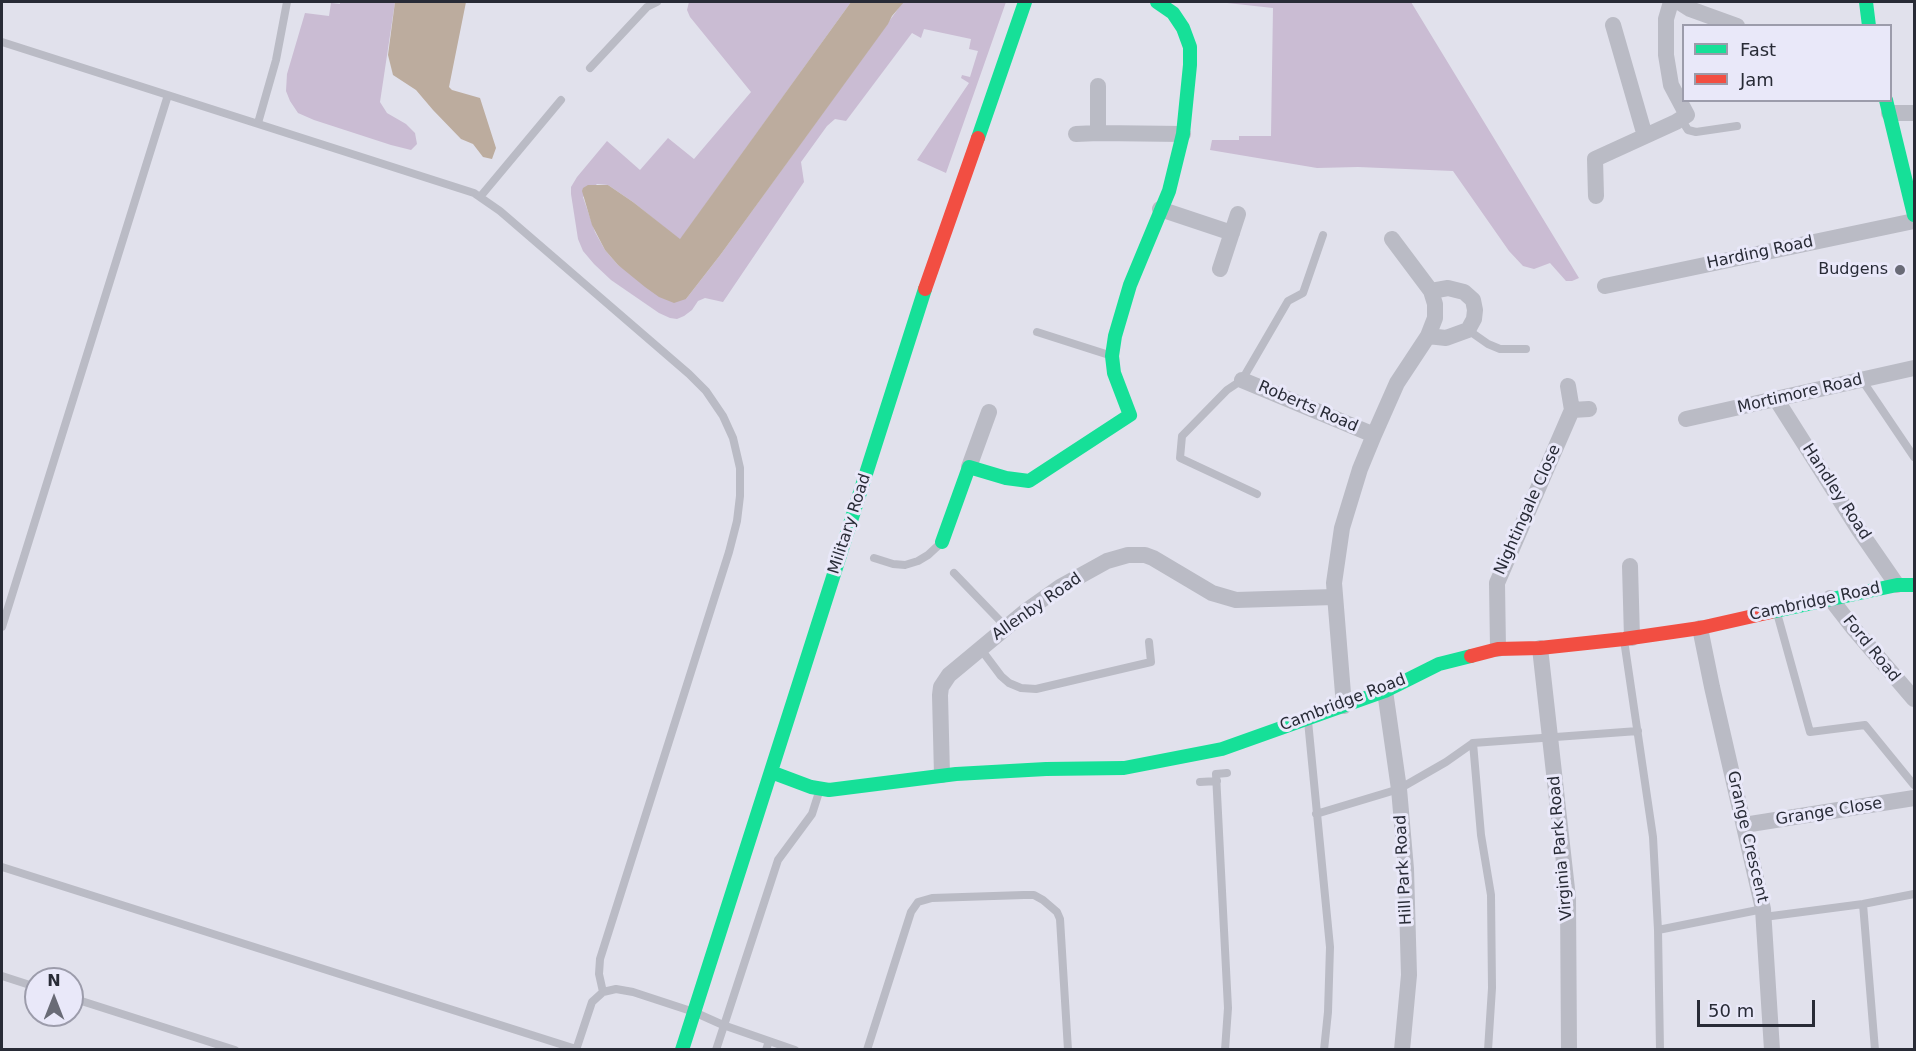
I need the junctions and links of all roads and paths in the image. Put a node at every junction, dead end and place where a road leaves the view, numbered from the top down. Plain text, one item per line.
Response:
1 (287, 2) edge
2 (657, 2) edge
3 (1025, 2) edge
4 (1157, 2) edge
5 (1671, 2) edge
6 (1679, 2) edge
7 (1866, 2) edge
8 (1731, 24) edge
9 (1869, 24) edge
10 (1613, 25) dead end
11 (2, 42) edge
12 (590, 68) dead end
13 (1098, 86) dead end
14 (168, 95) junction
15 (561, 100) dead end
16 (1887, 107) edge
17 (1914, 113) edge
18 (1681, 119) junction
19 (258, 123) junction
20 (1737, 126) dead end
21 (1098, 133) junction
22 (1076, 134) dead end
23 (1183, 134) junction
24 (1645, 136) junction
25 (1596, 196) dead end
26 (480, 197) junction
27 (1161, 209) junction
28 (1238, 214) dead end
29 (1914, 215) edge
30 (1914, 221) edge
31 (1232, 233) junction
32 (1323, 235) dead end
33 (1392, 239) dead end
34 (1220, 269) dead end
35 (1605, 286) dead end
36 (1431, 291) junction
37 (1468, 330) junction
38 (1037, 332) dead end
39 (1428, 336) junction
40 (1526, 349) dead end
41 (1112, 356) junction
42 (1914, 369) edge
43 (1242, 380) junction
44 (1862, 380) junction
45 (1568, 386) dead end
46 (1776, 399) junction
47 (1572, 410) junction
48 (1589, 410) dead end
49 (988, 412) dead end
50 (1686, 419) dead end
51 (1374, 435) junction
52 (1914, 457) edge
53 (969, 467) junction
54 (1257, 494) dead end
55 (942, 542) joint
56 (874, 558) dead end
57 (1630, 566) dead end
58 (954, 573) dead end
59 (1897, 585) junction
60 (1914, 585) edge
61 (1334, 597) junction
62 (1830, 597) junction
63 (1776, 610) junction
64 (2, 627) edge
65 (1006, 627) junction
66 (1700, 628) junction
67 (1628, 638) junction
68 (1149, 642) dead end
69 (980, 648) junction
70 (1540, 648) junction
71 (1498, 649) junction
72 (1385, 691) junction
73 (1914, 699) edge
74 (1344, 706) junction
75 (1308, 718) junction
76 (1638, 731) junction
77 (1550, 738) junction
78 (1473, 743) junction
79 (1215, 751) junction
80 (771, 772) junction
81 (1227, 772) dead end
82 (942, 776) junction
83 (1216, 777) junction
84 (1200, 782) dead end
85 (1914, 785) edge
86 (820, 789) junction
87 (1399, 789) junction
88 (1914, 798) edge
89 (1316, 814) junction
90 (1744, 825) junction
91 (2, 867) edge
92 (1914, 894) edge
93 (1863, 904) junction
94 (1764, 913) junction
95 (1658, 930) junction
96 (2, 976) edge
97 (24, 983) edge
98 (603, 992) junction
99 (84, 1002) edge
100 (694, 1012) junction
101 (723, 1025) junction
102 (767, 1045) edge
103 (576, 1049) edge
104 (235, 1050) edge
105 (682, 1050) edge
106 (716, 1050) edge
107 (795, 1050) edge
108 (867, 1050) edge
109 (1068, 1050) edge
110 (1225, 1050) edge
111 (1324, 1050) edge
112 (1402, 1050) edge
113 (1488, 1050) edge
114 (1569, 1050) edge
115 (1660, 1050) edge
116 (1772, 1050) edge
117 (1875, 1050) edge

1 - 19 lane
2 - 12 lane
3 - 80 street, Military Road
4 - 23 street
5 - 18 street
6 - 8 street
7 - 9 street
10 - 24 street
11 - 14 lane
13 - 21 street
14 - 19 lane
14 - 64 lane
15 - 26 lane
16 - 17 street
16 - 29 street
18 - 20 lane
18 - 24 street
19 - 26 lane
21 - 22 street
21 - 23 street
23 - 27 street
24 - 25 street
26 - 98 lane
27 - 31 street
27 - 41 street
28 - 31 street
30 - 35 street, Harding Road
31 - 34 street
32 - 43 lane
33 - 36 street
36 - 37 street
36 - 39 street
37 - 39 street
37 - 40 lane
38 - 41 lane
39 - 51 street
41 - 53 street
42 - 44 street, Mortimore Road
43 - 51 street, Roberts Road
43 - 54 lane
44 - 46 street, Mortimore Road
44 - 52 lane
45 - 47 street
46 - 50 street, Mortimore Road
46 - 59 street, Handley Road
47 - 48 street
47 - 71 street, Nightingale Close
49 - 53 street
51 - 61 street
53 - 55 street
55 - 56 lane
57 - 67 street
58 - 65 lane
59 - 60 street, Cambridge Road
59 - 62 street, Cambridge Road
61 - 65 street, Allenby Road
61 - 74 street
62 - 63 street, Cambridge Road
62 - 73 street, Ford Road
63 - 66 street, Cambridge Road
63 - 85 lane
65 - 69 street, Allenby Road
66 - 67 street, Cambridge Road
66 - 90 street, Grange Crescent
67 - 70 street, Cambridge Road
67 - 76 lane
68 - 69 lane
69 - 82 street, Allenby Road
70 - 71 street, Cambridge Road
70 - 77 street, Virginia Park Road
71 - 72 street, Cambridge Road
72 - 74 street, Cambridge Road
72 - 87 street, Hill Park Road
74 - 75 street, Cambridge Road
75 - 79 street, Cambridge Road
75 - 89 lane
76 - 77 lane
76 - 95 lane
77 - 78 lane
77 - 114 street, Virginia Park Road
78 - 87 lane
78 - 113 lane
79 - 82 street, Cambridge Road
79 - 83 lane
80 - 86 street, Cambridge Road
80 - 100 street, Military Road
81 - 83 lane
82 - 86 street, Cambridge Road
83 - 84 lane
83 - 110 lane
86 - 101 lane
87 - 89 lane
87 - 112 street, Hill Park Road
88 - 90 street, Grange Close
89 - 111 lane
90 - 94 street, Grange Crescent
91 - 103 lane
92 - 93 lane
93 - 94 lane
93 - 117 lane
94 - 95 lane
94 - 116 street, Grange Crescent
95 - 115 lane
96 - 97 lane
98 - 100 lane
98 - 103 lane
99 - 104 lane
100 - 101 lane
100 - 105 street, Military Road
101 - 102 lane
101 - 106 lane
102 - 107 lane
108 - 109 lane

